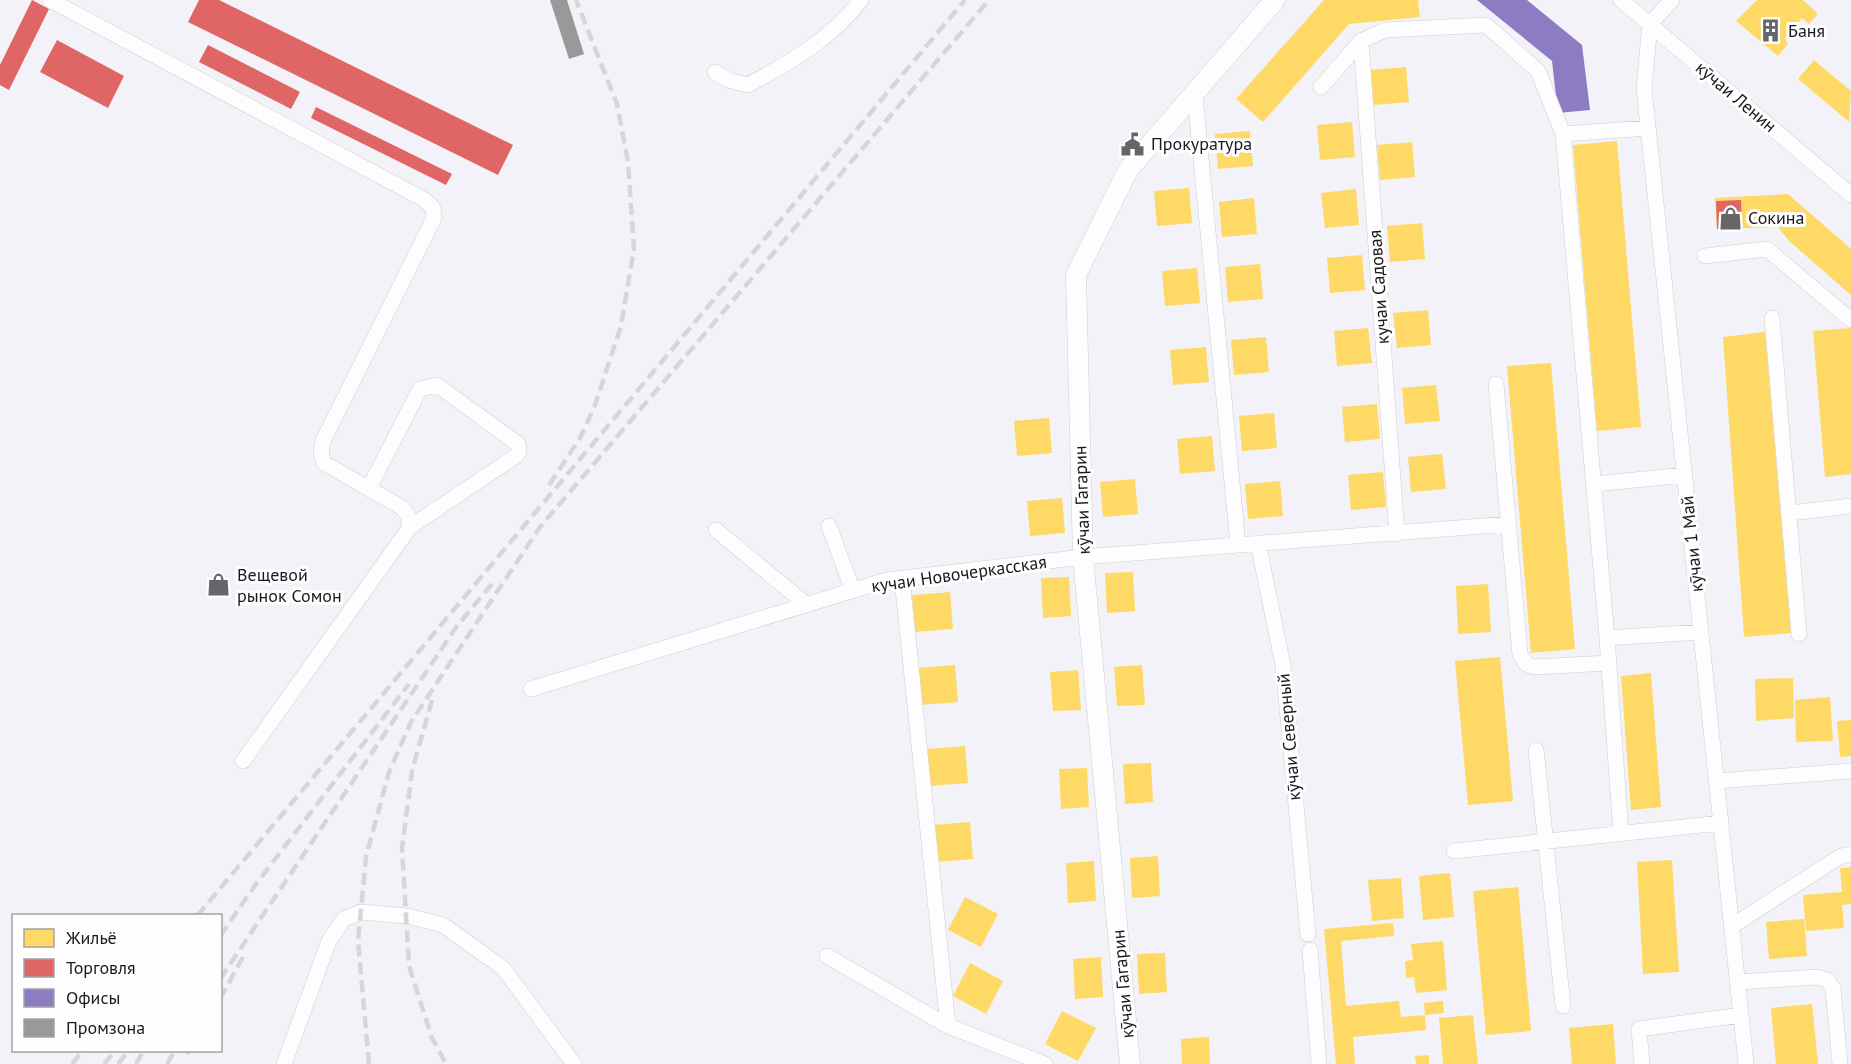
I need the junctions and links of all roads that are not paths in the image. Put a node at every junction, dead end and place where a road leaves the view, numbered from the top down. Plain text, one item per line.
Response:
1 (50, 0) edge
2 (861, 0) edge
3 (1621, 0) edge
4 (1672, 0) edge
5 (1268, 2) edge
6 (1650, 24) junction
7 (1361, 41) junction
8 (715, 72) dead end
9 (1321, 87) dead end
10 (1195, 96) junction
11 (1648, 128) junction
12 (1563, 134) junction
13 (1851, 195) edge
14 (1705, 256) dead end
15 (1772, 318) dead end
16 (1851, 320) edge
17 (1496, 384) dead end
18 (1684, 475) junction
19 (1594, 484) junction
20 (369, 488) junction
21 (1851, 506) edge
22 (1790, 513) junction
23 (1509, 524) junction
24 (829, 526) dead end
25 (410, 527) junction
26 (716, 530) dead end
27 (1397, 534) junction
28 (1258, 543) junction
29 (1238, 545) junction
30 (1083, 556) junction
31 (902, 579) junction
32 (853, 591) junction
33 (807, 605) junction
34 (1701, 632) junction
35 (1799, 634) dead end
36 (1607, 638) junction
37 (1609, 663) junction
38 (531, 689) dead end
39 (1536, 750) dead end
40 (243, 761) dead end
41 (1851, 771) edge
42 (1717, 781) junction
43 (1721, 823) junction
44 (1621, 834) junction
45 (1544, 842) junction
46 (1454, 851) dead end
47 (1851, 854) edge
48 (1732, 926) junction
49 (1308, 933) dead end
50 (1310, 950) dead end
51 (827, 956) dead end
52 (1738, 982) junction
53 (1563, 1006) dead end
54 (1741, 1015) junction
55 (948, 1026) junction
56 (284, 1064) edge
57 (574, 1064) edge
58 (1045, 1064) edge
59 (1130, 1064) edge
60 (1319, 1064) edge
61 (1642, 1064) edge
62 (1746, 1064) edge
63 (1840, 1064) edge

1 - 20 street
2 - 8 street
3 - 6 street, кӯчаи Ленин
4 - 6 street
5 - 10 main road, кӯчаи Гагарин
6 - 11 street, кӯчаи 1 Май
6 - 13 street, кӯчаи Ленин
7 - 9 street
7 - 12 street
7 - 27 street, кучаи Садовая
10 - 29 street
10 - 30 main road, кӯчаи Гагарин
11 - 12 street
11 - 18 street, кӯчаи 1 Май
12 - 19 street
14 - 16 street
15 - 22 street
17 - 23 street
18 - 19 street
18 - 34 street, кӯчаи 1 Май
19 - 36 street
20 - 25 street
20 - 25 street
21 - 22 street
22 - 35 street
23 - 27 street, кучаи Новочеркасская
23 - 37 street
24 - 32 street
25 - 40 street
26 - 33 street
27 - 28 street, кучаи Новочеркасская
28 - 29 street, кучаи Новочеркасская
28 - 49 street, кӯчаи Северный
29 - 30 street, кучаи Новочеркасская
30 - 31 street, кучаи Новочеркасская
30 - 59 main road, кӯчаи Гагарин
31 - 32 street, кучаи Новочеркасская
31 - 55 street
32 - 33 street, кучаи Новочеркасская
33 - 38 street, кучаи Новочеркасская
34 - 36 street
34 - 42 street, кӯчаи 1 Май
36 - 37 street
37 - 44 street
39 - 45 street
41 - 42 street
42 - 43 street, кӯчаи 1 Май
43 - 44 street
43 - 48 street, кӯчаи 1 Май
44 - 45 street
45 - 46 street
45 - 53 street
47 - 48 street
48 - 52 street, кӯчаи 1 Май
50 - 60 street
51 - 55 street
52 - 54 street, кӯчаи 1 Май
52 - 63 street
54 - 61 street
54 - 62 street, кӯчаи 1 Май
55 - 58 street
56 - 57 street

